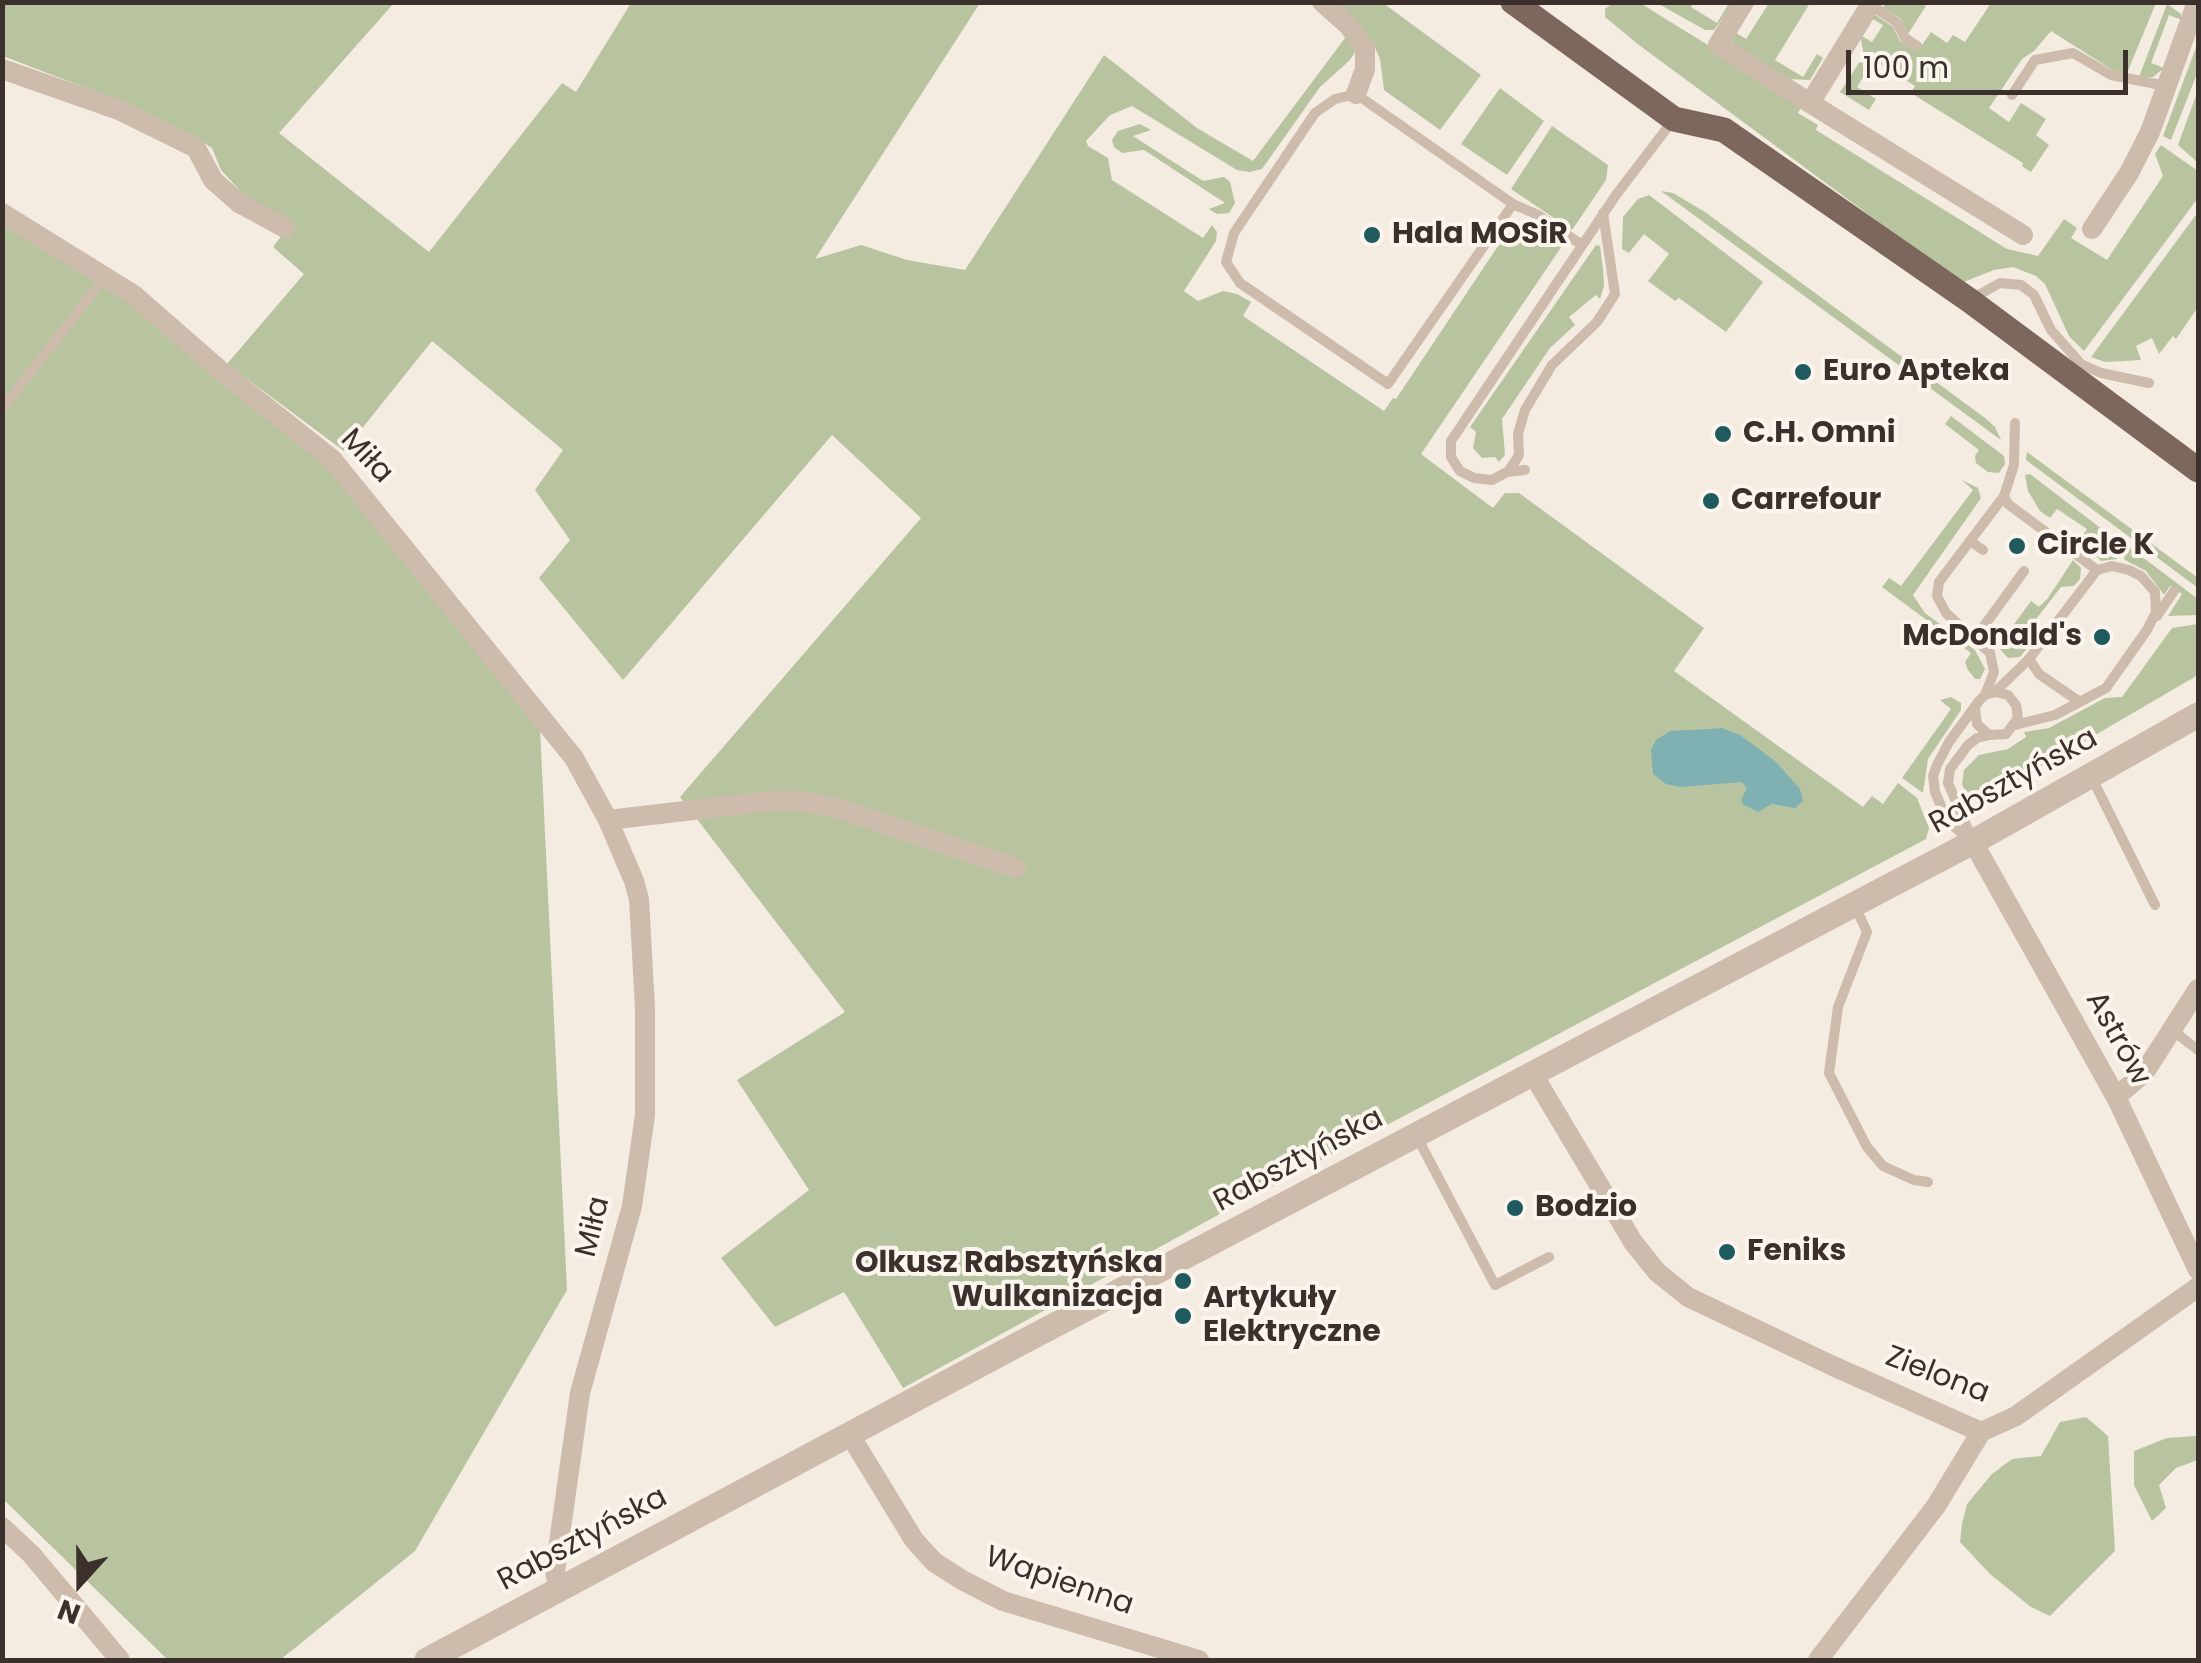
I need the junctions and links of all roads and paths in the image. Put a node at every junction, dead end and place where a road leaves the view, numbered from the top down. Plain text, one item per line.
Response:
1 (1322, 2) edge
2 (1512, 2) edge
3 (1744, 2) edge
4 (2197, 2) edge
5 (1872, 4) edge
6 (1917, 46) dead end
7 (2, 69) edge
8 (2167, 86) junction
9 (1356, 94) junction
10 (2012, 96) dead end
11 (1810, 102) junction
12 (1674, 119) junction
13 (1513, 204) junction
14 (2, 213) edge
15 (1603, 214) junction
16 (285, 228) dead end
17 (2092, 229) dead end
18 (2023, 235) dead end
19 (1582, 245) junction
20 (105, 277) junction
21 (1969, 300) junction
22 (2149, 383) dead end
23 (2, 408) edge
24 (2015, 423) dead end
25 (1525, 470) dead end
26 (2198, 470) edge
27 (1507, 472) junction
28 (2004, 496) junction
29 (2019, 512) junction
30 (2011, 523) dead end
31 (2034, 523) junction
32 (2026, 534) dead end
33 (2050, 536) junction
34 (1970, 541) junction
35 (2042, 546) dead end
36 (1983, 550) dead end
37 (2009, 570) dead end
38 (2097, 570) junction
39 (2174, 591) dead end
40 (2148, 630) junction
41 (1976, 636) junction
42 (2029, 659) junction
43 (1990, 694) junction
44 (2080, 702) junction
45 (1975, 708) junction
46 (2198, 714) edge
47 (2015, 724) junction
48 (1989, 735) junction
49 (2092, 777) junction
50 (608, 820) junction
51 (1973, 842) junction
52 (1016, 868) dead end
53 (2155, 904) dead end
54 (1854, 905) junction
55 (2198, 989) edge
56 (2172, 1030) junction
57 (2198, 1050) edge
58 (1534, 1076) junction
59 (2116, 1097) junction
60 (1417, 1136) junction
61 (1928, 1182) dead end
62 (1549, 1257) dead end
63 (2198, 1270) edge
64 (2198, 1287) edge
65 (1981, 1432) junction
66 (850, 1435) junction
67 (2, 1527) edge
68 (559, 1590) junction
69 (120, 1660) edge
70 (427, 1660) edge
71 (1199, 1660) edge
72 (1818, 1660) edge

1 - 9 street
2 - 12 main road
3 - 11 street
4 - 8 street
5 - 6 lane
5 - 11 street
7 - 16 street
8 - 10 lane
8 - 17 street
9 - 13 lane
9 - 13 lane
11 - 18 street
12 - 15 lane
12 - 21 main road
13 - 19 lane
14 - 20 street, Miła
15 - 19 lane
15 - 27 lane
19 - 27 lane
20 - 23 lane
20 - 50 street, Miła
21 - 22 lane
21 - 26 main road
24 - 28 lane
25 - 27 lane
28 - 29 lane
28 - 34 lane
29 - 30 lane
29 - 31 lane
31 - 32 lane
31 - 33 lane
33 - 35 lane
33 - 38 lane
34 - 36 lane
34 - 41 lane
37 - 41 lane
38 - 40 lane
38 - 42 lane
39 - 40 lane
40 - 44 lane
41 - 43 lane
42 - 43 lane
42 - 44 lane
43 - 45 lane
43 - 47 lane
44 - 47 lane
45 - 48 lane
45 - 51 lane
46 - 49 street, Rabsztyńska
47 - 48 lane
48 - 51 lane
49 - 51 street, Rabsztyńska
49 - 53 lane
50 - 52 street
50 - 68 street, Miła
51 - 54 street, Rabsztyńska
51 - 59 street, Astrów
54 - 58 street, Rabsztyńska
54 - 61 lane
55 - 56 street
56 - 57 lane
56 - 59 street
58 - 60 street, Rabsztyńska
58 - 65 street, Zielona
59 - 63 street, Astrów
60 - 62 lane
60 - 66 street, Rabsztyńska
64 - 65 street, Zielona
65 - 72 street
66 - 68 street, Rabsztyńska
66 - 71 street, Wapienna
67 - 69 street
68 - 70 street, Rabsztyńska

